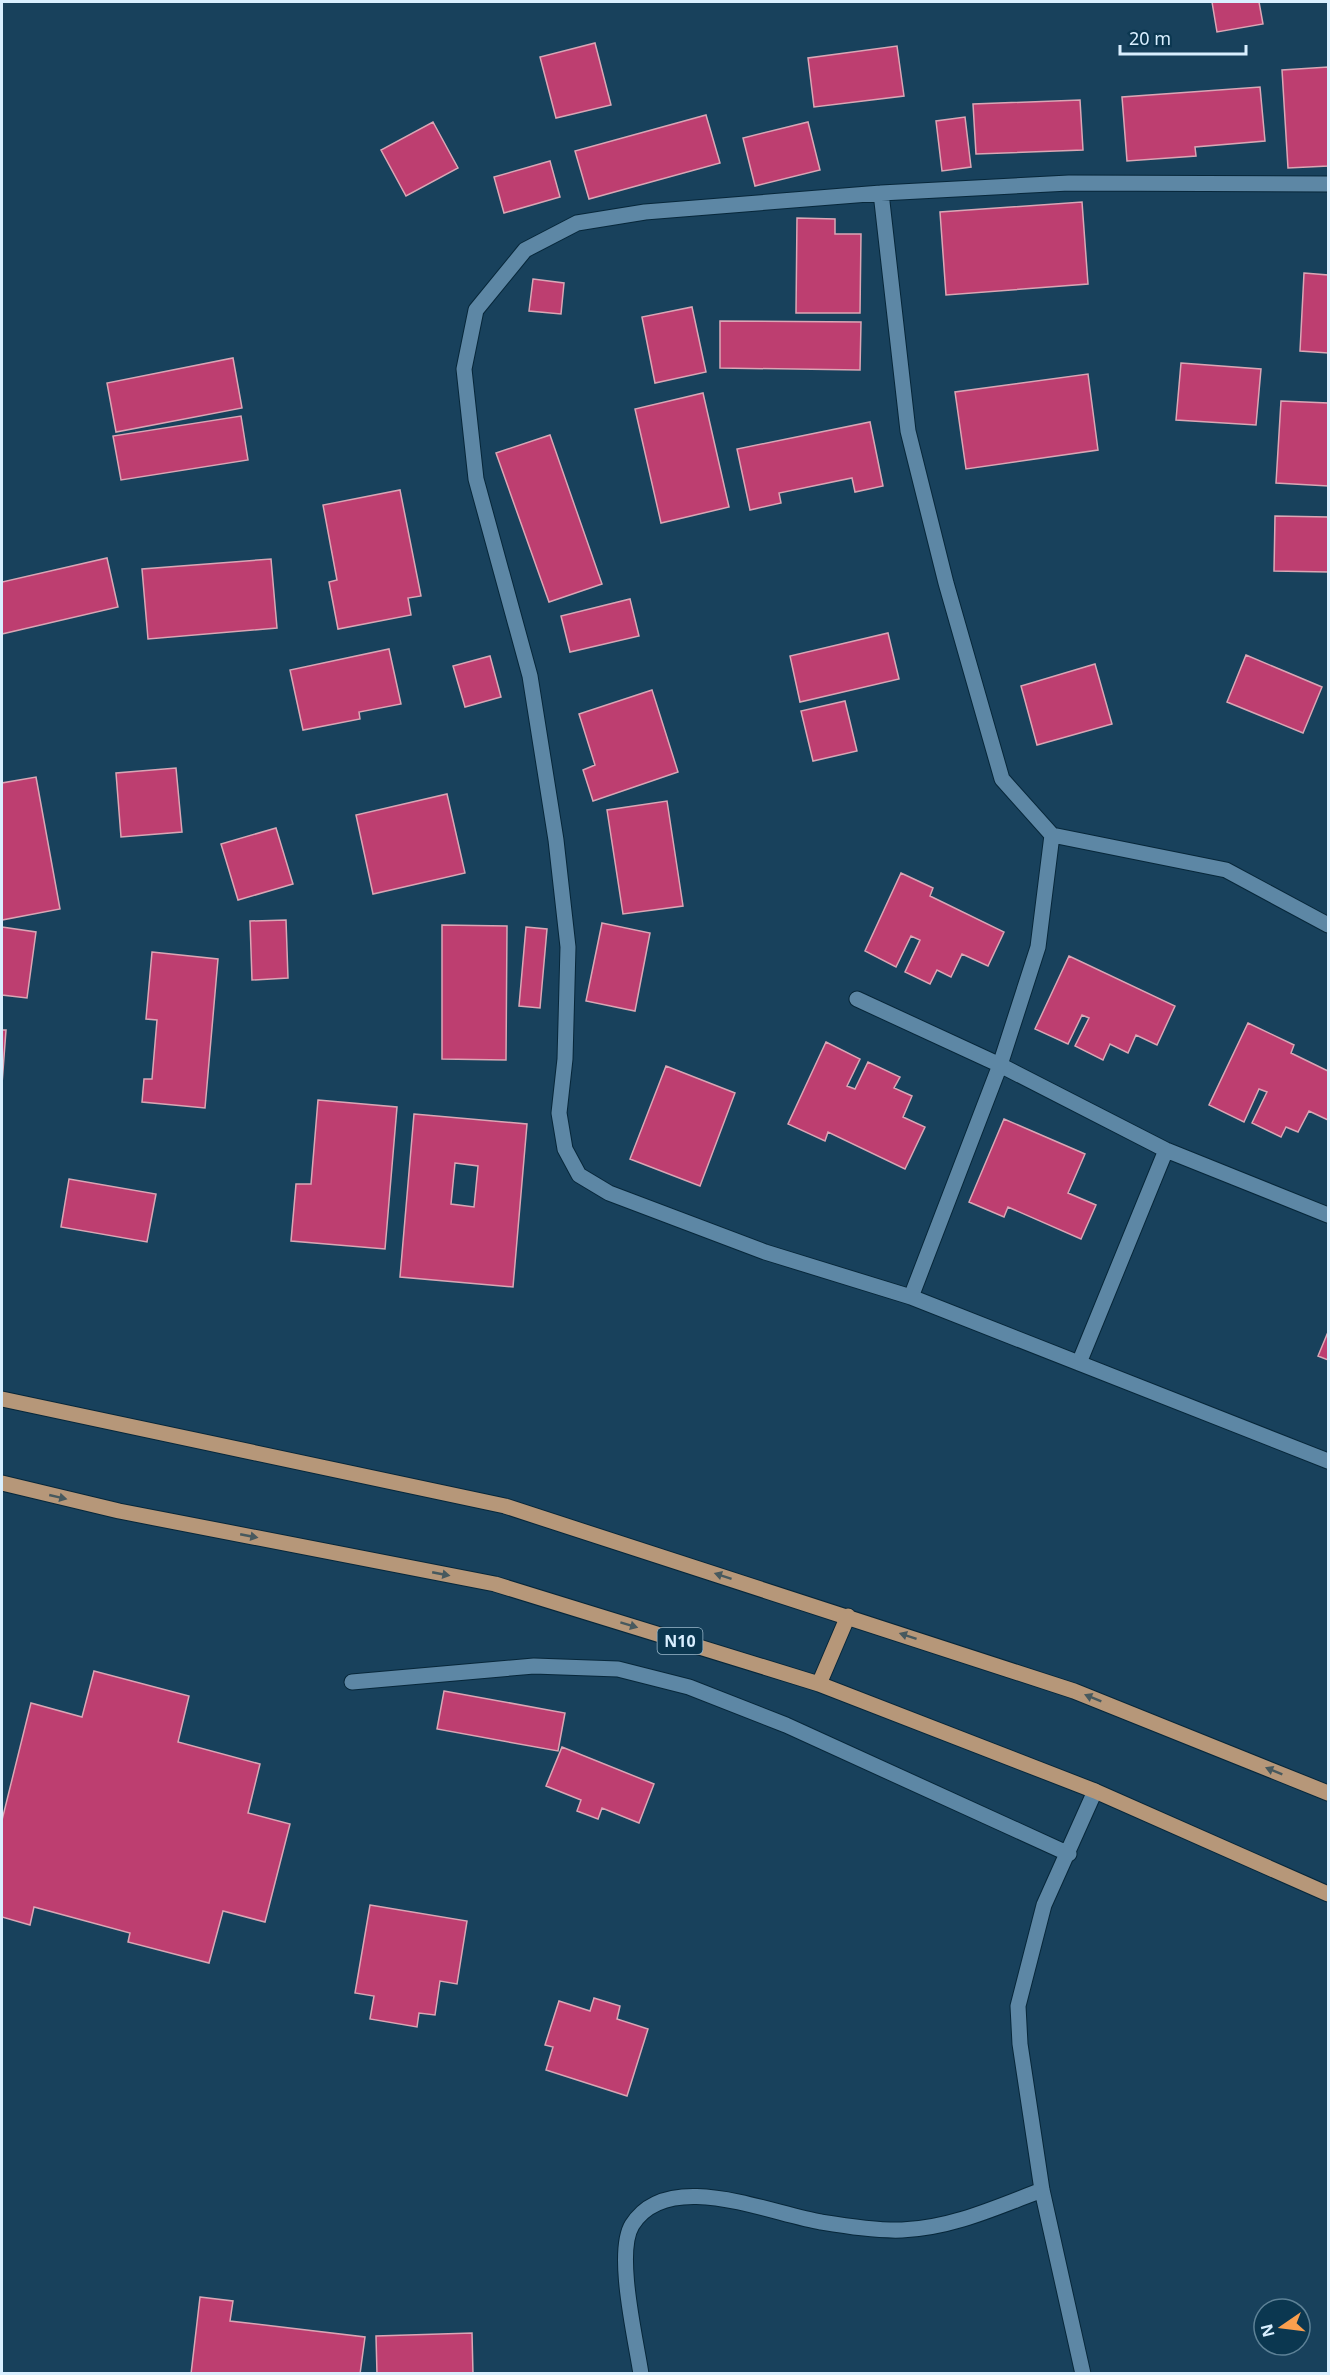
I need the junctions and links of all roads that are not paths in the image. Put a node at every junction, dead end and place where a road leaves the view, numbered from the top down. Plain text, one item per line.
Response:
1 (1329, 184) edge
2 (881, 193) junction
3 (1052, 835) junction
4 (1329, 926) edge
5 (857, 999) dead end
6 (1000, 1065) junction
7 (1166, 1150) junction
8 (1329, 1215) edge
9 (911, 1297) junction
10 (1079, 1363) junction
11 (2, 1399) edge
12 (1329, 1461) edge
13 (2, 1483) edge
14 (848, 1616) junction
15 (352, 1682) dead end
16 (819, 1684) junction
17 (1095, 1791) junction
18 (1329, 1793) edge
19 (1069, 1854) junction
20 (1329, 1894) edge
21 (1042, 2190) junction
22 (641, 2373) edge
23 (1083, 2373) edge

1 - 2 street
2 - 3 street
2 - 9 street
3 - 4 street
3 - 6 street
5 - 6 street
6 - 7 street
6 - 9 street
7 - 8 street
7 - 10 street
9 - 10 street
10 - 12 street
14 -> 11 main road
13 -> 16 main road, N10
14 - 16 main road
18 -> 14 main road
15 - 19 street
16 - 17 main road, N10
17 - 19 street
17 - 20 main road, N10
19 - 21 street
21 - 22 street
21 - 23 street

